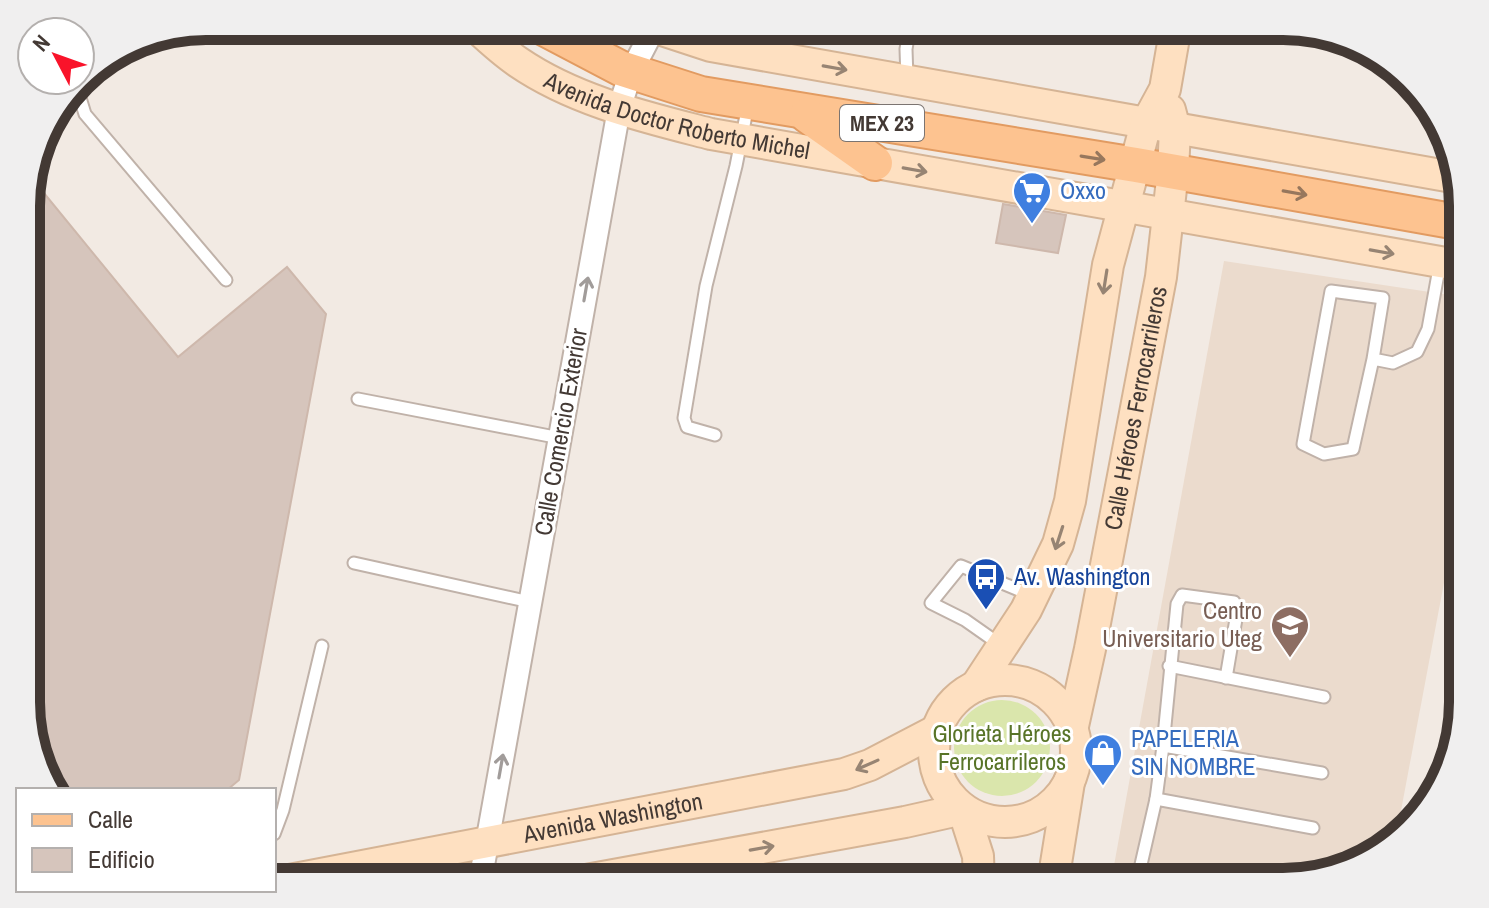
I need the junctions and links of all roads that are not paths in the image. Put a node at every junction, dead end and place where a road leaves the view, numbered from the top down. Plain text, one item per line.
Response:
1 (495, 40) edge
2 (565, 40) edge
3 (646, 40) edge
4 (692, 40) edge
5 (908, 40) edge
6 (1174, 40) edge
7 (741, 51) junction
8 (796, 61) junction
9 (631, 72) junction
10 (907, 80) junction
11 (978, 94) junction
12 (80, 97) edge
13 (741, 100) junction
14 (1047, 106) junction
15 (619, 109) junction
16 (794, 109) junction
17 (1160, 127) junction
18 (973, 138) junction
19 (742, 139) junction
20 (1243, 141) junction
21 (1041, 149) junction
22 (875, 163) junction
23 (1136, 165) junction
24 (1173, 171) junction
25 (1446, 176) edge
26 (1236, 182) junction
27 (1124, 207) junction
28 (1167, 214) junction
29 (1449, 220) edge
30 (1449, 263) edge
31 (1449, 272) edge
32 (226, 280) dead end
33 (1373, 359) junction
34 (358, 399) dead end
35 (715, 435) dead end
36 (560, 438) junction
37 (354, 563) dead end
38 (1034, 596) junction
39 (530, 602) junction
40 (322, 646) dead end
41 (1003, 647) junction
42 (1169, 666) junction
43 (1226, 678) junction
44 (976, 686) junction
45 (1324, 697) dead end
46 (1073, 726) junction
47 (937, 730) junction
48 (1163, 746) junction
49 (1322, 773) dead end
50 (1069, 782) junction
51 (1156, 799) junction
52 (963, 809) junction
53 (1313, 828) dead end
54 (276, 829) edge
55 (487, 842) junction
56 (352, 868) edge
57 (482, 868) edge
58 (652, 868) edge
59 (979, 868) edge
60 (1055, 868) edge
61 (1140, 868) edge

1 - 15 main road, Avenida Doctor Roberto Michel
2 - 9 main road, Avenida Doctor Roberto Michel / MEX 23
3 - 9 street, Calle Comercio Exterior
4 - 7 main road
5 - 10 lane
6 - 17 main road, Calle Héroes Ferrocarrileros
7 - 8 main road
7 - 13 main road
8 -> 10 main road
8 - 16 main road
9 - 13 main road, Avenida Doctor Roberto Michel / MEX 23
9 - 15 street, Calle Comercio Exterior
10 - 11 main road
11 - 14 main road
11 - 18 main road
12 - 32 lane
13 - 16 main road, Avenida Doctor Roberto Michel / MEX 23
13 - 19 lane
14 - 17 main road
14 - 21 main road
15 - 19 main road, Avenida Doctor Roberto Michel
36 -> 15 street, Calle Comercio Exterior
16 - 18 main road, Avenida Doctor Roberto Michel / MEX 23
16 - 22 main road
17 - 20 main road
17 - 23 main road, Calle Héroes Ferrocarrileros
17 - 24 main road, Calle Héroes Ferrocarrileros
18 - 21 main road, Avenida Doctor Roberto Michel / MEX 23
19 - 22 main road, Avenida Doctor Roberto Michel
19 - 35 lane
20 - 25 main road
20 - 26 main road
21 -> 23 main road, Avenida Doctor Roberto Michel / MEX 23
22 -> 27 main road, Avenida Doctor Roberto Michel
23 - 24 main road, Avenida Doctor Roberto Michel / MEX 23
23 - 27 main road, Calle Héroes Ferrocarrileros
24 - 26 main road, Avenida Doctor Roberto Michel / MEX 23
24 - 28 main road, Calle Héroes Ferrocarrileros
26 -> 29 main road, Avenida Doctor Roberto Michel / MEX 23
27 - 28 main road, Avenida Doctor Roberto Michel
27 -> 38 main road, Calle Héroes Ferrocarrileros
28 -> 30 main road, Avenida Doctor Roberto Michel
28 - 46 main road, Calle Héroes Ferrocarrileros
31 - 33 lane
33 - 33 lane
34 - 36 lane
36 - 39 street, Calle Comercio Exterior
37 - 39 lane
38 - 41 main road, Calle Héroes Ferrocarrileros
38 - 41 lane
55 -> 39 street, Calle Comercio Exterior
40 - 54 lane
41 - 44 main road, Calle Héroes Ferrocarrileros
42 - 43 lane
42 - 43 lane
42 - 48 lane
43 - 45 lane
44 - 46 main road
44 - 47 main road
46 - 50 main road
47 - 52 main road
47 -> 55 main road, Avenida Washington
48 - 49 lane
48 - 51 lane
50 - 52 main road
50 - 60 main road
51 - 53 lane
51 - 61 lane
58 -> 52 main road
52 - 59 main road
55 - 56 main road, Avenida Washington
55 - 57 street, Calle Comercio Exterior

